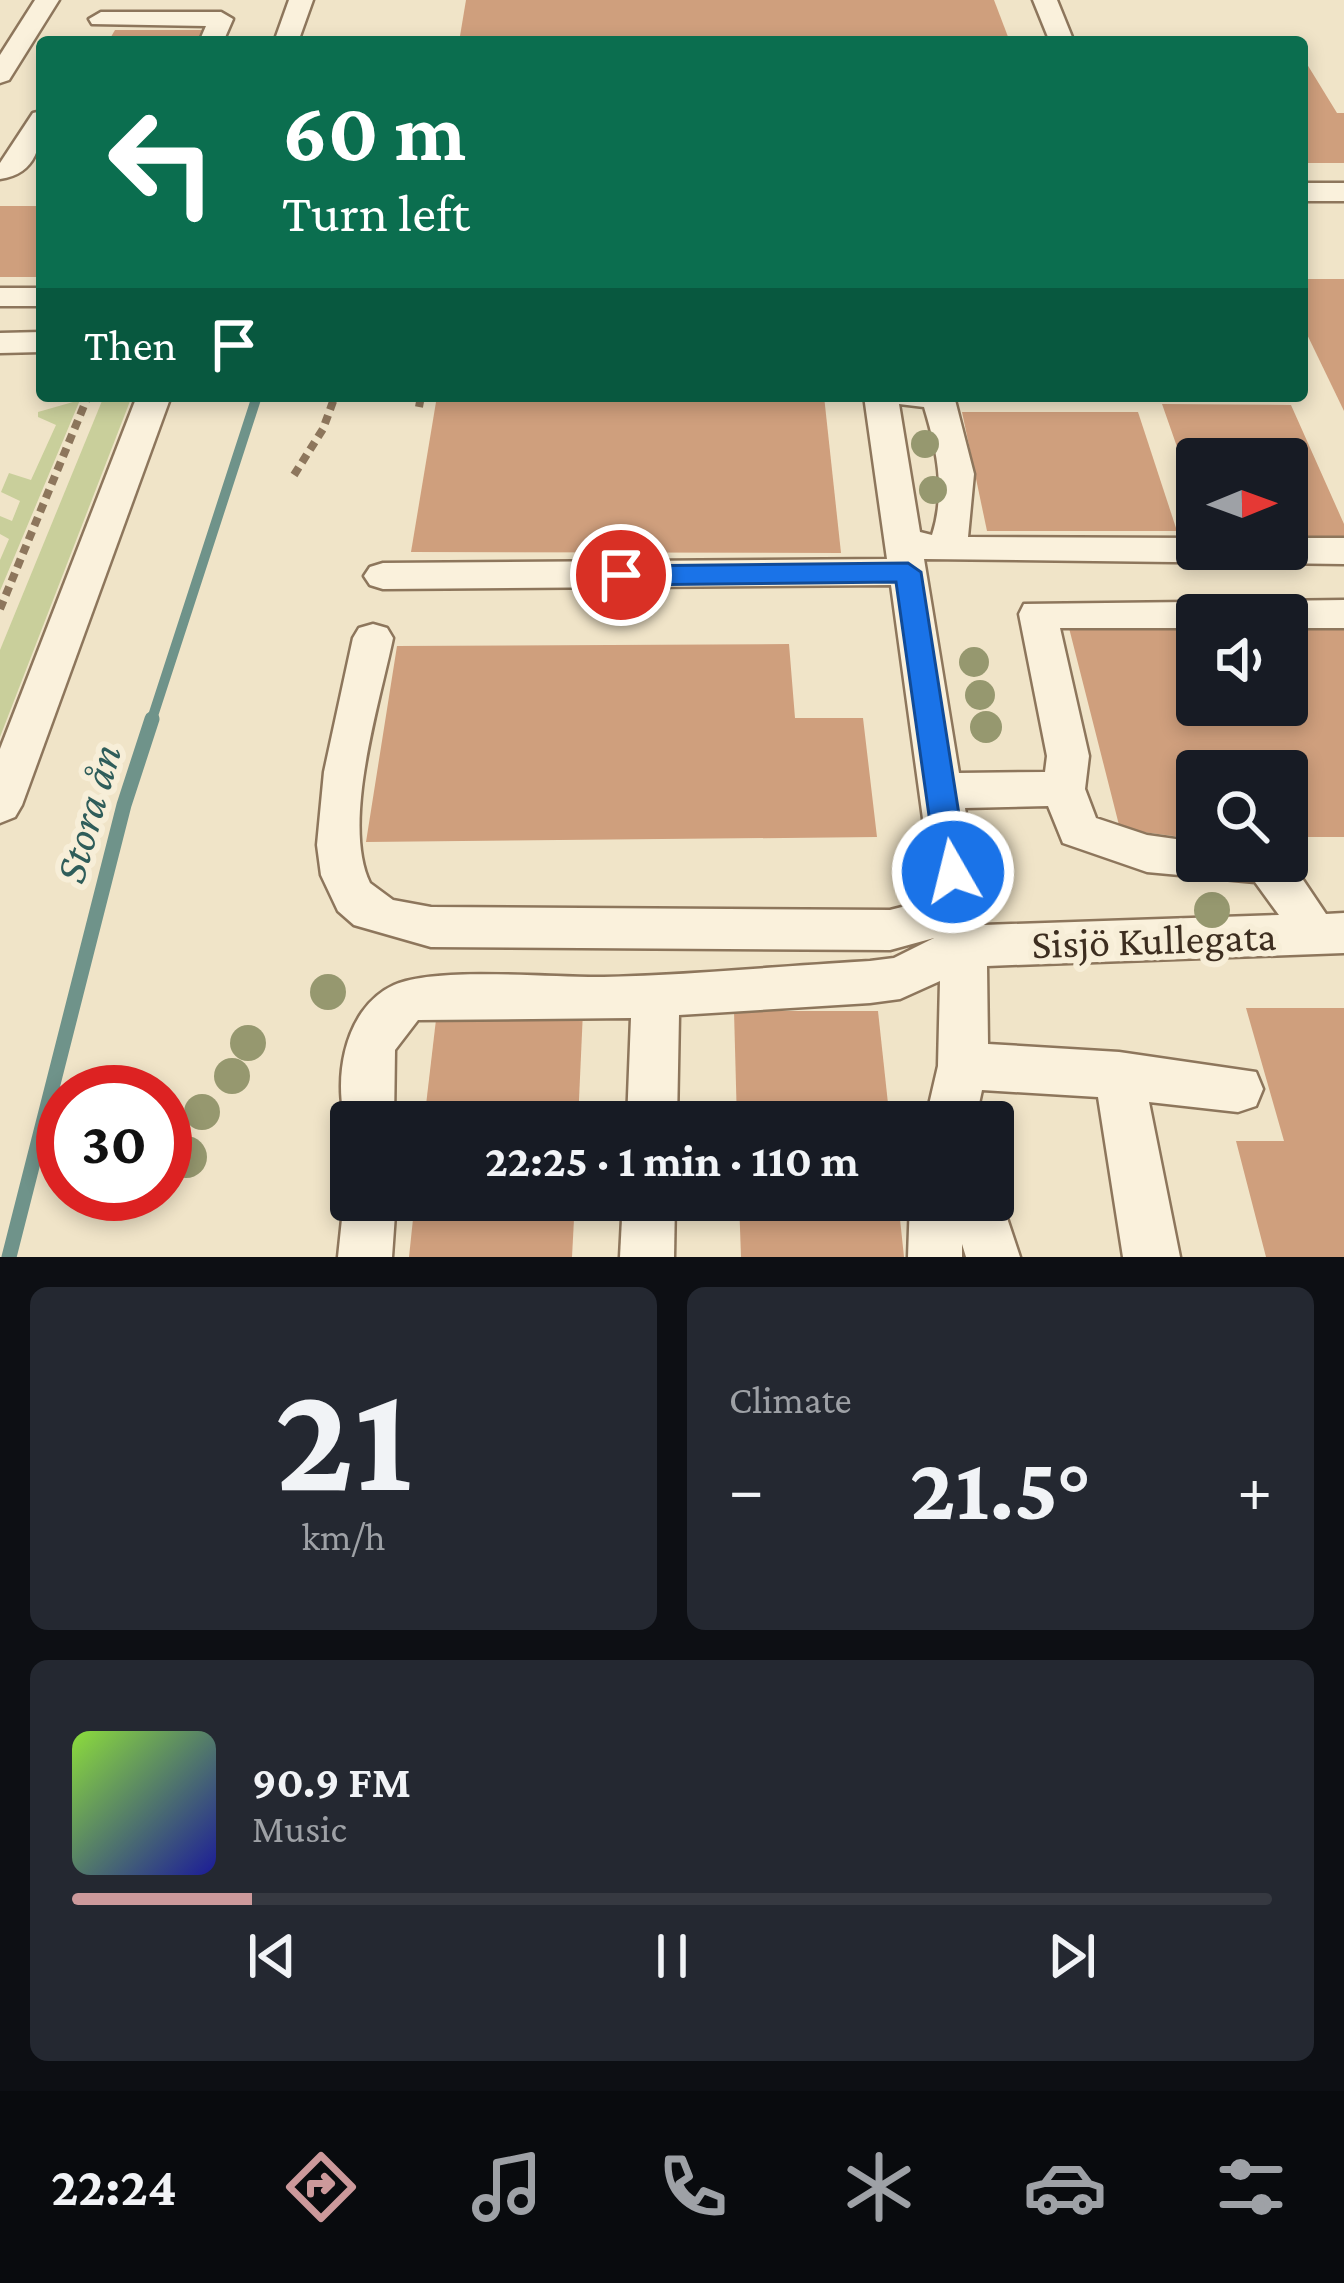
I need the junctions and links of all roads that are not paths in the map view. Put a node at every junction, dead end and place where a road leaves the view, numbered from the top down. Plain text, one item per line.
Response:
1 (47, 0) edge
2 (301, 0) edge
3 (1045, 0) edge
4 (107, 9) edge
5 (91, 36) edge
6 (213, 36) edge
7 (288, 36) edge
8 (1060, 36) edge
9 (0, 75) edge
10 (36, 130) edge
11 (0, 171) edge
12 (1308, 192) edge
13 (1344, 192) edge
14 (0, 297) edge
15 (36, 297) edge
16 (152, 402) edge
17 (882, 402) edge
18 (940, 402) edge
19 (1344, 551) edge
20 (919, 554) junction
21 (383, 577) dead end
22 (1344, 614) edge
23 (373, 638) dead end
24 (1064, 789) junction
25 (941, 791) junction
26 (0, 805) edge
27 (962, 929) junction
28 (1328, 933) edge
29 (656, 994) junction
30 (963, 1066) junction
31 (1120, 1075) junction
32 (1238, 1089) dead end
33 (369, 1101) edge
34 (653, 1101) edge
35 (955, 1101) edge
36 (368, 1221) edge
37 (648, 1221) edge
38 (936, 1221) edge
39 (982, 1221) edge
40 (365, 1257) edge
41 (647, 1257) edge
42 (935, 1257) edge
43 (993, 1257) edge
44 (1150, 1257) edge

1 - 9 street
2 - 7 street
3 - 8 street
4 - 5 street
4 - 6 street
10 - 11 street
12 - 13 street
14 - 15 street
16 - 26 street
17 - 20 street
18 - 20 street
19 - 20 street
20 - 21 street
20 - 25 street
22 - 24 street
23 - 27 street
24 - 25 street
24 - 28 street
25 - 27 street
27 - 28 street, Sisjö Kullegata
27 - 29 street
27 - 30 street
29 - 33 street
29 - 34 street
30 - 31 street
30 - 35 street
31 - 32 street
31 - 44 street
36 - 40 street
37 - 41 street
38 - 42 street
39 - 43 street

